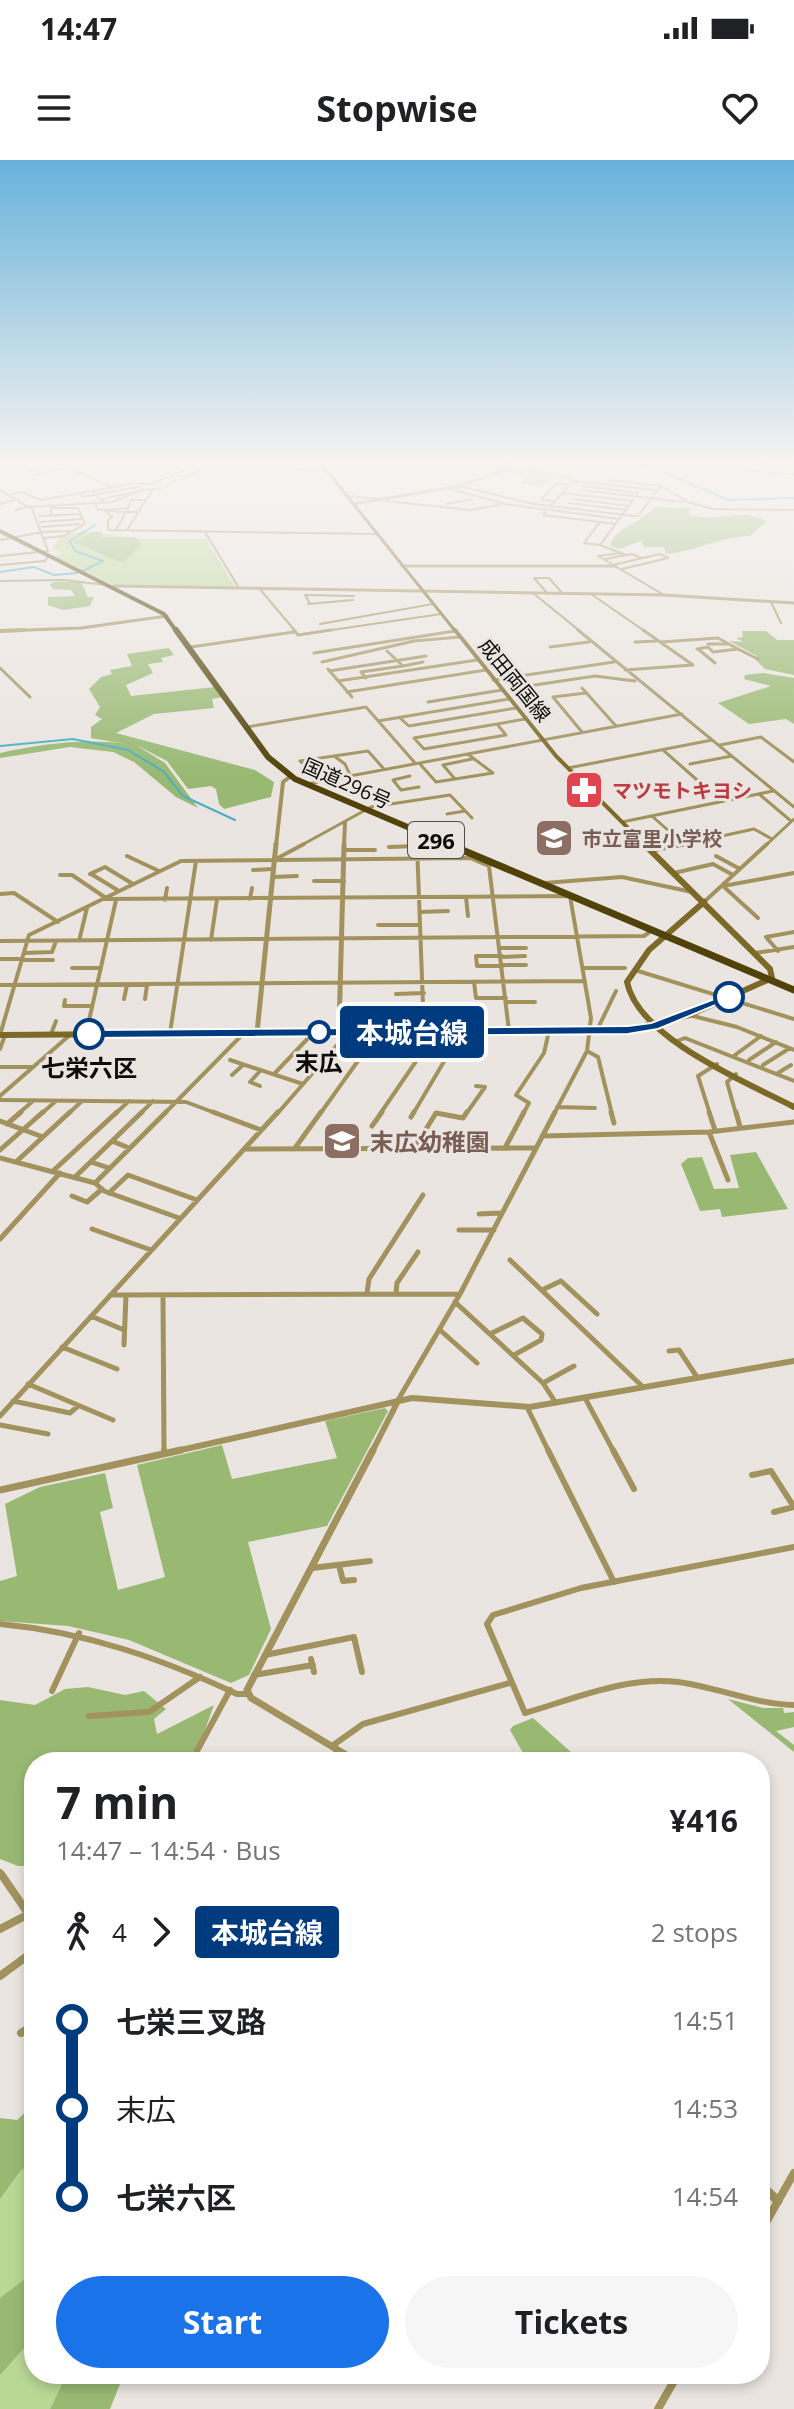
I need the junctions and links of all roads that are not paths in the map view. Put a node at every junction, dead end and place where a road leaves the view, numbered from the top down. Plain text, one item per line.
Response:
1 (72, 566) edge
2 (226, 566) edge
3 (402, 566) joint
4 (412, 566) edge
5 (617, 566) edge
6 (636, 566) edge
7 (622, 569) junction
8 (0, 581) edge
9 (114, 586) junction
10 (239, 588) junction
11 (259, 588) junction
12 (422, 591) junction
13 (533, 593) junction
14 (548, 594) junction
15 (563, 594) junction
16 (591, 594) junction
17 (664, 595) junction
18 (354, 597) junction
19 (771, 602) junction
20 (794, 603) edge
21 (433, 604) junction
22 (441, 614) junction
23 (167, 616) junction
24 (781, 623) dead end
25 (320, 624) dead end
26 (0, 631) edge
27 (455, 631) junction
28 (295, 632) junction
29 (460, 637) junction
30 (699, 640) junction
31 (590, 641) junction
32 (635, 642) dead end
33 (658, 642) junction
34 (727, 644) dead end
35 (708, 646) junction
36 (191, 647) junction
37 (550, 647) dead end
38 (738, 649) junction
39 (386, 650) junction
40 (314, 653) dead end
41 (426, 656) dead end
42 (349, 658) junction
43 (396, 659) junction
44 (758, 659) dead end
45 (477, 660) junction
46 (423, 662) dead end
47 (615, 662) junction
48 (715, 663) dead end
49 (403, 666) junction
50 (357, 667) junction
51 (0, 668) edge
52 (486, 670) junction
53 (624, 670) junction
54 (329, 671) junction
55 (547, 673) junction
56 (366, 678) junction
57 (520, 678) junction
58 (510, 679) junction
59 (493, 680) junction
60 (338, 681) junction
61 (565, 681) junction
62 (637, 681) junction
63 (515, 685) dead end
64 (582, 688) dead end
65 (502, 690) junction
66 (347, 692) junction
67 (586, 693) junction
68 (476, 694) junction
69 (30, 697) dead end
70 (352, 697) dead end
71 (509, 699) junction
72 (428, 702) dead end
73 (485, 703) junction
74 (516, 708) junction
75 (682, 714) junction
76 (400, 717) junction
77 (525, 719) junction
78 (378, 721) junction
79 (496, 723) junction
80 (247, 727) junction
81 (617, 727) junction
82 (583, 733) junction
83 (543, 740) junction
84 (713, 740) junction
85 (420, 744) junction
86 (719, 745) junction
87 (402, 748) junction
88 (663, 750) junction
89 (468, 754) junction
90 (334, 756) junction
91 (732, 756) junction
92 (473, 759) junction
93 (461, 761) junction
94 (794, 762) edge
95 (418, 763) junction
96 (690, 764) dead end
97 (401, 766) junction
98 (568, 768) junction
99 (384, 769) junction
100 (350, 775) junction
101 (291, 776) junction
102 (410, 776) junction
103 (475, 776) junction
104 (455, 779) junction
105 (323, 780) junction
106 (307, 784) junction
107 (774, 791) junction
108 (759, 794) junction
109 (722, 802) junction
110 (794, 807) edge
111 (366, 810) junction
112 (465, 811) junction
113 (447, 814) dead end
114 (652, 816) junction
115 (472, 818) dead end
116 (793, 820) edge
117 (345, 822) junction
118 (622, 822) junction
119 (417, 831) junction
120 (670, 832) dead end
121 (772, 839) junction
122 (417, 846) junction
123 (389, 847) dead end
124 (344, 850) junction
125 (375, 850) dead end
126 (651, 851) junction
127 (127, 856) dead end
128 (716, 856) dead end
129 (391, 859) junction
130 (417, 859) junction
131 (273, 860) junction
132 (316, 860) junction
133 (344, 860) junction
134 (480, 860) junction
135 (196, 861) junction
136 (167, 868) junction
137 (273, 869) junction
138 (740, 869) junction
139 (253, 870) dead end
140 (315, 870) dead end
141 (391, 871) dead end
142 (160, 872) junction
143 (674, 873) junction
144 (794, 873) edge
145 (60, 875) dead end
146 (733, 875) junction
147 (297, 876) dead end
148 (164, 877) dead end
149 (273, 877) junction
150 (314, 881) dead end
151 (344, 881) junction
152 (539, 883) junction
153 (134, 884) junction
154 (722, 886) junction
155 (167, 888) dead end
156 (252, 888) dead end
157 (157, 890) dead end
158 (119, 891) junction
159 (693, 892) junction
160 (0, 894) edge
161 (570, 896) junction
162 (420, 897) junction
163 (466, 897) junction
164 (494, 897) junction
165 (343, 898) junction
166 (105, 899) junction
167 (217, 899) junction
168 (250, 899) junction
169 (271, 899) junction
170 (116, 900) junction
171 (154, 900) junction
172 (165, 900) junction
173 (191, 900) junction
174 (704, 902) junction
175 (87, 908) junction
176 (151, 909) dead end
177 (448, 911) dead end
178 (420, 912) junction
179 (468, 916) dead end
180 (758, 918) dead end
181 (58, 922) junction
182 (378, 925) dead end
183 (420, 925) junction
184 (468, 928) dead end
185 (651, 931) junction
186 (794, 932) edge
187 (577, 937) junction
188 (665, 937) junction
189 (499, 938) junction
190 (342, 939) junction
191 (421, 939) junction
192 (469, 939) junction
193 (185, 940) junction
194 (211, 940) junction
195 (267, 940) junction
196 (0, 941) edge
197 (28, 941) junction
198 (56, 941) junction
199 (79, 941) junction
200 (107, 941) junction
201 (794, 947) edge
202 (501, 948) junction
203 (526, 948) dead end
204 (778, 951) junction
205 (754, 954) junction
206 (502, 956) junction
207 (525, 956) dead end
208 (23, 957) junction
209 (0, 959) edge
210 (53, 960) dead end
211 (503, 965) junction
212 (526, 965) dead end
213 (72, 968) dead end
214 (100, 968) junction
215 (583, 968) junction
216 (625, 968) dead end
217 (638, 971) dead end
218 (770, 980) junction
219 (585, 981) junction
220 (474, 982) junction
221 (505, 982) junction
222 (340, 983) junction
223 (424, 983) junction
224 (262, 984) junction
225 (0, 985) edge
226 (14, 985) junction
227 (96, 985) junction
228 (127, 985) junction
229 (147, 985) junction
230 (177, 985) junction
231 (794, 990) edge
232 (616, 991) dead end
233 (424, 993) junction
234 (396, 994) dead end
235 (729, 997) junction
236 (124, 999) dead end
237 (145, 999) dead end
238 (65, 1000) dead end
239 (506, 1000) junction
240 (535, 1002) dead end
241 (92, 1006) junction
242 (689, 1015) junction
243 (794, 1019) edge
244 (56, 1021) dead end
245 (654, 1026) junction
246 (598, 1028) dead end
247 (462, 1031) junction
248 (509, 1031) junction
249 (549, 1031) junction
250 (589, 1031) junction
251 (314, 1032) junction
252 (342, 1032) junction
253 (424, 1032) junction
254 (436, 1032) junction
255 (170, 1033) junction
256 (238, 1033) junction
257 (257, 1033) junction
258 (51, 1034) junction
259 (71, 1034) junction
260 (86, 1034) junction
261 (2, 1035) edge
262 (761, 1036) junction
263 (677, 1041) junction
264 (776, 1042) junction
265 (0, 1049) edge
266 (792, 1049) edge
267 (587, 1051) junction
268 (734, 1055) junction
269 (360, 1058) dead end
270 (230, 1060) dead end
271 (748, 1060) junction
272 (717, 1064) junction
273 (243, 1065) junction
274 (791, 1065) dead end
275 (762, 1066) junction
276 (0, 1067) edge
277 (33, 1067) junction
278 (261, 1070) junction
279 (778, 1073) junction
280 (274, 1074) junction
281 (736, 1074) junction
282 (232, 1075) dead end
283 (438, 1076) junction
284 (448, 1079) dead end
285 (794, 1081) edge
286 (303, 1084) junction
287 (260, 1086) dead end
288 (476, 1086) dead end
289 (0, 1098) edge
290 (33, 1101) junction
291 (56, 1101) junction
292 (82, 1101) junction
293 (129, 1101) junction
294 (153, 1101) junction
295 (176, 1102) junction
296 (557, 1107) junction
297 (794, 1107) edge
298 (595, 1108) dead end
299 (411, 1117) dead end
300 (0, 1121) edge
301 (794, 1122) edge
302 (614, 1123) dead end
303 (7, 1124) junction
304 (372, 1126) dead end
305 (740, 1127) junction
306 (261, 1130) junction
307 (24, 1131) junction
308 (712, 1131) junction
309 (542, 1136) junction
310 (43, 1137) junction
311 (111, 1141) junction
312 (0, 1142) edge
313 (7, 1145) junction
314 (506, 1146) junction
315 (415, 1147) junction
316 (129, 1148) junction
317 (536, 1148) junction
318 (244, 1149) junction
319 (294, 1149) junction
320 (0, 1150) edge
321 (0, 1158) edge
322 (17, 1161) junction
323 (91, 1161) junction
324 (109, 1168) junction
325 (57, 1172) junction
326 (75, 1178) junction
327 (728, 1180) dead end
328 (95, 1183) junction
329 (102, 1189) junction
330 (109, 1193) junction
331 (423, 1195) dead end
332 (72, 1196) dead end
333 (197, 1200) junction
334 (502, 1213) junction
335 (479, 1214) dead end
336 (179, 1218) junction
337 (92, 1229) dead end
338 (459, 1230) dead end
339 (494, 1230) junction
340 (0, 1239) edge
341 (151, 1250) junction
342 (418, 1252) dead end
343 (510, 1260) dead end
344 (542, 1290) junction
345 (367, 1293) junction
346 (396, 1293) junction
347 (460, 1294) junction
348 (110, 1295) junction
349 (126, 1295) junction
350 (163, 1295) junction
351 (455, 1302) junction
352 (597, 1314) dead end
353 (91, 1316) junction
354 (124, 1330) junction
355 (440, 1330) junction
356 (492, 1333) junction
357 (124, 1345) dead end
358 (62, 1347) junction
359 (669, 1351) dead end
360 (514, 1355) junction
361 (794, 1361) edge
362 (477, 1363) dead end
363 (574, 1366) dead end
364 (117, 1369) dead end
365 (697, 1377) junction
366 (543, 1383) junction
367 (28, 1384) junction
368 (643, 1387) junction
369 (585, 1398) junction
370 (13, 1401) junction
371 (398, 1401) junction
372 (556, 1403) junction
373 (78, 1406) junction
374 (527, 1407) junction
375 (0, 1416) edge
376 (113, 1420) dead end
377 (0, 1425) edge
378 (48, 1434) dead end
379 (164, 1454) junction
380 (752, 1475) dead end
381 (634, 1489) dead end
382 (0, 1490) edge
383 (794, 1507) edge
384 (774, 1512) dead end
385 (794, 1547) edge
386 (370, 1561) dead end
387 (339, 1565) junction
388 (312, 1568) junction
389 (354, 1580) dead end
390 (614, 1582) junction
391 (0, 1624) edge
392 (79, 1633) junction
393 (265, 1655) junction
394 (313, 1665) dead end
395 (362, 1672) dead end
396 (254, 1675) junction
397 (201, 1676) junction
398 (510, 1683) junction
399 (230, 1690) junction
400 (52, 1691) dead end
401 (248, 1694) junction
402 (794, 1705) edge
403 (89, 1716) dead end
404 (335, 1748) junction
405 (196, 1752) edge
406 (333, 1752) edge
407 (342, 1752) edge
408 (0, 1872) edge
409 (24, 1906) edge
410 (24, 1921) edge
411 (0, 1929) edge
412 (24, 1958) edge
413 (0, 1976) edge
414 (24, 2031) edge
415 (21, 2033) dead end
416 (794, 2173) edge
417 (770, 2193) edge
418 (778, 2201) junction
419 (770, 2215) edge
420 (672, 2384) edge
421 (658, 2409) edge

1 - 9 highway, 国道296号 / 296
2 - 10 street
3 - 4 street
3 - 12 main road, 成田両国線
5 - 7 street
6 - 7 street
7 - 17 street
8 - 9 street
9 - 10 street
9 - 23 highway, 国道296号 / 296
10 - 11 street
11 - 18 street
11 - 28 street
12 - 13 street
12 - 18 street
12 - 21 main road, 成田両国線
13 - 14 street
13 - 31 street
14 - 15 street
14 - 15 street
15 - 16 street
16 - 17 street
16 - 33 street
17 - 19 street
18 - 18 street
19 - 20 street
19 - 24 street
21 - 22 main road, 成田両国線
21 - 25 street
22 - 27 main road, 成田両国線
22 - 28 street
23 - 26 street
23 - 36 highway, 国道296号 / 296
27 - 29 main road, 成田両国線
27 - 40 street
28 - 36 street
29 - 39 street
29 - 45 main road, 成田両国線
30 - 33 street
30 - 35 street
30 - 38 street
31 - 37 street
31 - 47 street
32 - 33 street
33 - 53 street
34 - 35 street
35 - 38 street
35 - 48 street
36 - 80 highway, 国道296号 / 296
38 - 44 street
39 - 42 street
39 - 43 street
41 - 43 street
42 - 50 street
42 - 54 street
43 - 49 street
43 - 50 street
45 - 52 main road, 成田両国線
45 - 56 street
46 - 49 street
47 - 53 street
47 - 55 street
49 - 56 street
50 - 54 street
51 - 69 street
52 - 59 main road, 成田両国線
52 - 66 street
53 - 62 street
54 - 60 street
55 - 57 street
55 - 61 street
56 - 60 street
57 - 58 street
57 - 61 street
58 - 59 street
58 - 63 street
59 - 65 main road, 成田両国線
60 - 66 street
61 - 62 street
62 - 75 street
64 - 67 street
65 - 68 street
65 - 71 main road, 成田両国線
66 - 70 street
67 - 81 street
67 - 82 street
68 - 72 street
68 - 73 street
71 - 73 street
71 - 74 main road, 成田両国線
73 - 76 street
74 - 76 street
74 - 77 main road, 成田両国線
75 - 81 street
75 - 84 street
76 - 78 street
77 - 79 street
77 - 83 main road, 成田両国線
78 - 80 street
78 - 87 street
79 - 85 street
79 - 85 street
80 - 101 highway, 国道296号 / 296
81 - 82 street
82 - 83 street
83 - 89 street
83 - 98 main road, 成田両国線
84 - 86 street
84 - 88 street
85 - 87 street
86 - 91 street
86 - 94 street
87 - 95 street
88 - 98 street
88 - 109 street
89 - 92 street
89 - 95 street
90 - 99 street
90 - 100 street
90 - 105 street
91 - 96 street
91 - 107 street
92 - 93 street
92 - 103 street
93 - 103 street
93 - 104 street
95 - 97 street
95 - 104 street
97 - 99 street
97 - 102 street
98 - 118 main road, 成田両国線
99 - 100 street
100 - 105 street
101 - 106 highway, 国道296号 / 296
101 - 131 street
102 - 102 street
103 - 104 street
105 - 106 street
106 - 111 highway, 国道296号 / 296
107 - 108 street
107 - 110 street
108 - 109 street
108 - 116 street
109 - 114 street
111 - 112 street
111 - 117 street
111 - 119 highway, 国道296号 / 296
112 - 113 street
112 - 115 street
114 - 118 street
114 - 120 street
116 - 121 street
117 - 124 street
117 - 131 street
118 - 126 main road, 成田両国線
119 - 122 street
119 - 134 highway, 国道296号 / 296
121 - 126 street
121 - 138 street
122 - 123 street
122 - 130 street
124 - 125 street
124 - 133 street
126 - 143 main road, 成田両国線
127 - 142 street
128 - 138 street
129 - 130 street
129 - 133 street
129 - 141 street
130 - 134 street
130 - 162 street
131 - 132 street
131 - 135 street
131 - 137 street
132 - 133 street
132 - 140 street
133 - 151 street
134 - 152 highway, 国道296号 / 296
134 - 164 street
135 - 136 street
135 - 173 street
136 - 142 street
136 - 148 street
137 - 139 street
137 - 149 street
138 - 146 street
142 - 153 street
143 - 146 street
143 - 159 main road, 成田両国線
144 - 154 street
145 - 166 street
146 - 154 street
147 - 149 street
149 - 169 street
150 - 151 street
151 - 165 street
152 - 159 street
152 - 161 highway, 国道296号 / 296
153 - 158 street
153 - 158 street
154 - 174 street
154 - 180 street
155 - 172 street
156 - 168 street
157 - 171 street
158 - 166 street
159 - 174 main road, 成田両国線
160 - 181 street
161 - 164 street
161 - 185 highway, 国道296号 / 296
161 - 187 street
162 - 163 street
162 - 165 street
162 - 178 street
163 - 164 street
163 - 179 street
164 - 189 street
165 - 169 street
165 - 190 street
166 - 170 street
166 - 175 street
167 - 168 street
167 - 173 street
167 - 194 street
168 - 169 street
169 - 195 street
170 - 171 street
170 - 200 street
171 - 172 street
171 - 176 street
172 - 173 street
173 - 193 street
174 - 188 main road
174 - 205 main road, 成田両国線
175 - 181 street
175 - 199 street
177 - 178 street
178 - 183 street
181 - 197 street
182 - 183 street
183 - 191 street
184 - 192 street
185 - 187 street
185 - 188 highway, 国道296号 / 296
186 - 204 street
187 - 189 street
187 - 215 street
188 - 218 highway, 国道296号 / 296
188 - 245 main road
189 - 192 street
189 - 202 street
190 - 191 street
190 - 195 street
190 - 222 street
191 - 192 street
191 - 223 street
193 - 194 street
193 - 200 street
193 - 230 street
194 - 195 street
195 - 224 street
196 - 197 street
197 - 198 street
197 - 208 street
198 - 199 street
198 - 208 street
199 - 200 street
200 - 214 street
201 - 204 street
202 - 203 street
202 - 206 street
204 - 205 street
205 - 218 main road, 成田両国線
206 - 207 street
206 - 211 street
206 - 211 street
208 - 209 street
208 - 210 street
208 - 226 street
211 - 212 street
211 - 221 street
213 - 214 street
214 - 227 street
215 - 216 street
215 - 219 street
217 - 235 street
218 - 231 highway, 国道296号 / 296
218 - 235 main road
219 - 221 street
219 - 250 street
220 - 221 street
220 - 223 street
220 - 239 street
221 - 239 street
222 - 223 street
222 - 224 street
222 - 252 street
223 - 233 street
224 - 230 street
224 - 257 street
225 - 226 street
226 - 227 street
226 - 261 street
227 - 228 street
227 - 241 street
228 - 229 street
228 - 236 street
229 - 230 street
229 - 237 street
230 - 255 street
232 - 246 street
233 - 234 street
233 - 253 street
235 - 242 main road
235 - 243 street
238 - 241 street
239 - 240 street
239 - 248 street
241 - 260 street
242 - 245 main road
242 - 262 street
244 - 258 street
245 - 250 main road
245 - 263 main road
247 - 248 main road
247 - 254 main road
247 - 283 street
248 - 249 main road
249 - 250 main road
249 - 314 street
250 - 267 street
251 - 252 main road
251 - 257 main road
251 - 280 street
252 - 253 main road
252 - 286 street
253 - 254 main road
254 - 304 street
255 - 256 main road
255 - 260 main road
256 - 257 main road
256 - 295 street
258 - 259 main road
258 - 261 main road
259 - 260 main road
259 - 277 street
261 - 265 street
262 - 264 street
262 - 268 street
263 - 268 street
263 - 272 main road
264 - 266 street
264 - 271 street
266 - 275 street
267 - 296 street
267 - 302 street
268 - 271 street
269 - 319 street
270 - 273 street
271 - 275 street
272 - 281 main road
272 - 308 street
273 - 278 street
273 - 282 street
274 - 279 street
275 - 279 street
276 - 277 street
277 - 289 street
278 - 280 street
278 - 287 street
279 - 285 street
280 - 286 street
281 - 297 main road
281 - 305 street
283 - 284 street
283 - 299 street
286 - 306 street
288 - 315 street
289 - 290 street
290 - 291 street
290 - 303 street
291 - 292 street
291 - 307 street
292 - 293 street
292 - 310 street
293 - 294 street
293 - 325 street
294 - 295 street
294 - 311 street
295 - 306 street
295 - 316 street
296 - 298 street
296 - 309 street
300 - 303 street
301 - 305 street
303 - 307 street
305 - 308 street
306 - 318 street
307 - 310 street
307 - 313 street
308 - 309 street
308 - 327 street
309 - 317 street
310 - 322 street
311 - 316 street
311 - 323 street
312 - 313 street
313 - 320 street
314 - 315 street
314 - 317 street
315 - 319 street
316 - 324 street
317 - 334 street
318 - 319 street
318 - 333 street
321 - 322 street
322 - 325 street
323 - 324 street
323 - 326 street
324 - 328 street
325 - 326 street
325 - 340 street
326 - 328 street
328 - 329 street
329 - 330 street
329 - 332 street
330 - 333 street
330 - 336 street
331 - 345 street
333 - 336 street
334 - 335 street
334 - 339 street
336 - 341 street
337 - 341 street
338 - 339 street
339 - 347 street
341 - 348 street
342 - 346 street
343 - 344 street
344 - 352 street
344 - 368 street
345 - 346 street
345 - 350 street
346 - 347 street
347 - 351 street
348 - 349 street
348 - 353 street
349 - 350 street
349 - 354 street
350 - 379 street
351 - 355 street
351 - 356 street
353 - 354 street
353 - 358 street
354 - 357 street
355 - 362 street
355 - 371 street
356 - 360 street
356 - 360 street
358 - 364 street
358 - 367 street
359 - 365 street
360 - 366 street
361 - 365 street
363 - 366 street
365 - 368 street
366 - 372 street
367 - 370 street
367 - 373 street
368 - 369 street
369 - 372 street
369 - 381 street
370 - 373 street
370 - 375 street
371 - 374 street
371 - 379 street
371 - 388 street
372 - 374 street
373 - 376 street
374 - 390 street
377 - 378 street
379 - 382 street
380 - 383 street
383 - 384 street
385 - 390 street
386 - 387 street
387 - 388 street
387 - 389 street
388 - 393 street
390 - 398 street
391 - 392 street
392 - 397 street
392 - 400 street
393 - 395 street
393 - 396 street
394 - 396 street
396 - 401 street
397 - 399 street
397 - 403 street
398 - 402 street
398 - 404 street
399 - 401 street
399 - 405 street
401 - 404 street
404 - 406 street
404 - 407 street
408 - 409 street
410 - 411 street
412 - 413 street
414 - 415 street
416 - 418 street
417 - 418 street
418 - 419 street
420 - 421 street

